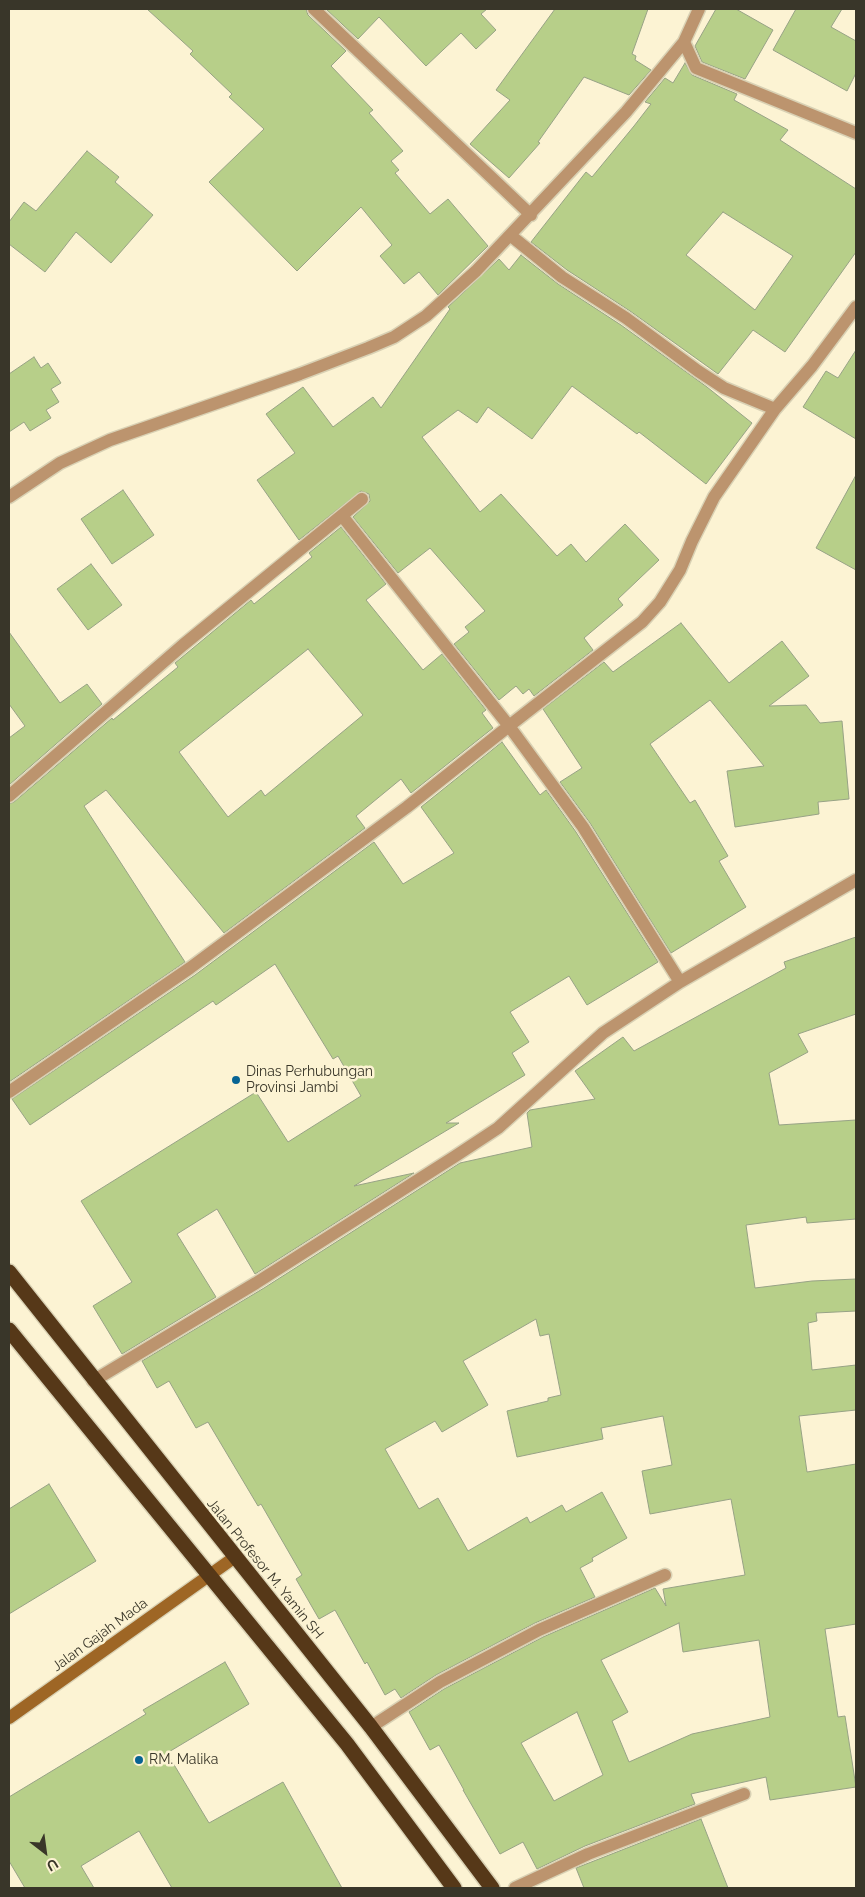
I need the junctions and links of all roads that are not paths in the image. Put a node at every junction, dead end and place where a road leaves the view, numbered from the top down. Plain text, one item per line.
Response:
1 (314, 9) edge
2 (699, 9) edge
3 (684, 42) junction
4 (856, 133) edge
5 (531, 215) junction
6 (510, 236) junction
7 (856, 307) edge
8 (776, 409) junction
9 (9, 497) edge
10 (362, 499) dead end
11 (343, 516) junction
12 (509, 726) junction
13 (9, 796) edge
14 (856, 880) edge
15 (680, 982) junction
16 (9, 1092) edge
17 (9, 1272) edge
18 (9, 1330) edge
19 (93, 1381) junction
20 (235, 1557) junction
21 (665, 1575) dead end
22 (209, 1576) junction
23 (9, 1718) edge
24 (371, 1727) junction
25 (744, 1794) dead end
26 (454, 1888) edge
27 (492, 1888) edge
28 (515, 1888) edge

1 - 5 street
2 - 3 street
3 - 4 street
3 - 5 street
5 - 6 street
6 - 8 street
6 - 9 street
7 - 8 street
8 - 12 street
10 - 11 street
11 - 12 street
11 - 13 street
12 - 15 street
12 - 16 street
14 - 15 street
15 - 19 street
17 - 19 highway, Jalan Profesor M. Yamin SH
18 - 22 highway
19 - 20 highway, Jalan Profesor M. Yamin SH
20 - 22 main road, Jalan Gajah Mada
20 - 24 highway, Jalan Profesor M. Yamin SH
21 - 24 street
22 - 23 main road, Jalan Gajah Mada
22 - 26 highway
24 - 27 highway, Jalan Profesor M. Yamin SH
25 - 28 street

